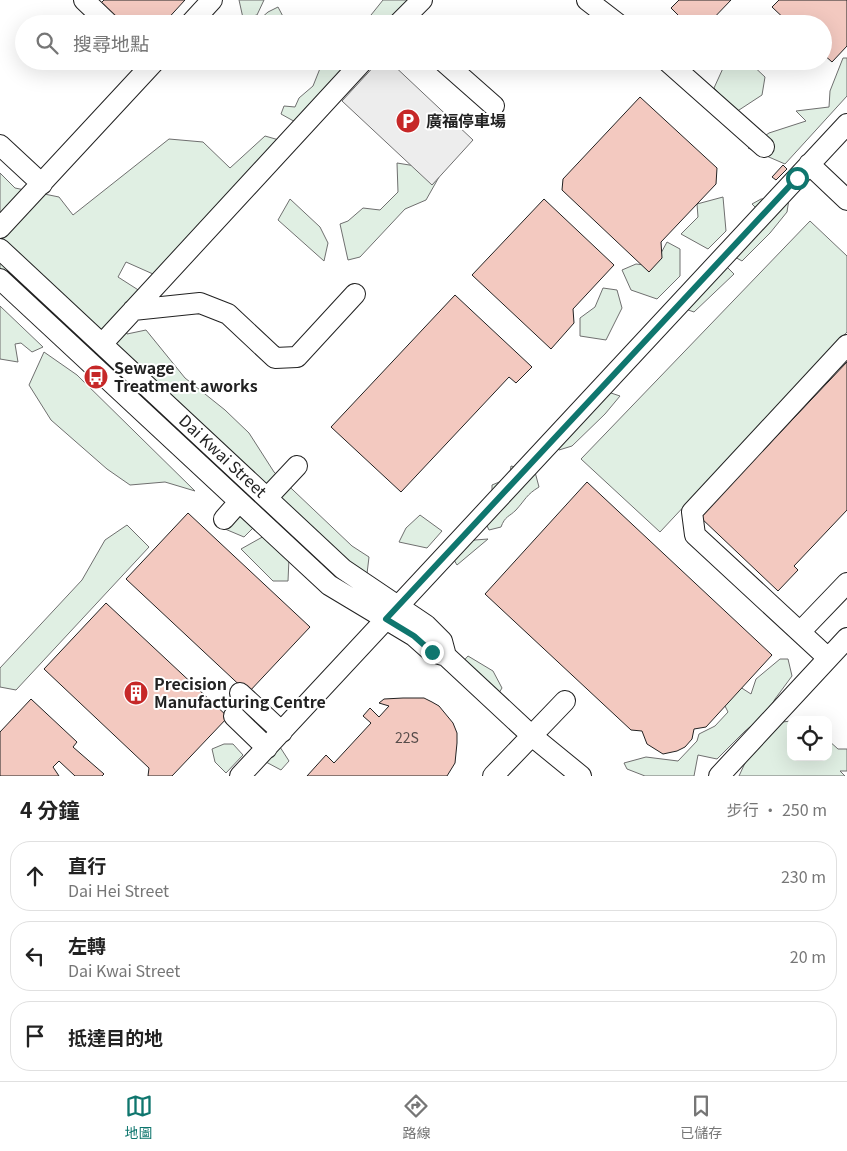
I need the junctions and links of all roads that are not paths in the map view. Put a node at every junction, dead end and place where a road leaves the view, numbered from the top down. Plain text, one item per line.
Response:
1 (84, 0) edge
2 (212, 0) edge
3 (422, 0) edge
4 (587, 0) edge
5 (100, 15) edge
6 (198, 15) edge
7 (407, 15) edge
8 (606, 15) edge
9 (145, 70) edge
10 (355, 70) edge
11 (453, 70) edge
12 (677, 70) edge
13 (494, 106) dead end
14 (847, 124) edge
15 (0, 145) edge
16 (764, 148) dead end
17 (809, 164) junction
18 (42, 184) junction
19 (847, 200) edge
20 (0, 228) edge
21 (0, 249) edge
22 (0, 279) edge
23 (355, 294) dead end
24 (133, 310) junction
25 (102, 344) junction
26 (847, 345) edge
27 (297, 466) dead end
28 (267, 498) junction
29 (239, 502) junction
30 (224, 519) dead end
31 (847, 583) edge
32 (392, 613) junction
33 (800, 632) junction
34 (847, 638) edge
35 (828, 658) junction
36 (240, 694) dead end
37 (565, 701) dead end
38 (234, 716) dead end
39 (282, 732) junction
40 (532, 736) junction
41 (267, 748) junction
42 (240, 776) edge
43 (493, 776) edge
44 (581, 776) edge
45 (719, 776) edge

1 - 5 street
2 - 6 street
3 - 7 street
4 - 8 street
9 - 18 street
10 - 24 street
11 - 13 street
12 - 16 street
14 - 17 street
15 - 18 street
17 - 19 street
17 - 32 street
18 - 20 street
21 - 25 street, Dai Kwai Street
22 - 29 street, Dai Kwai Street
23 - 24 street
24 - 25 street
25 - 28 street, Dai Kwai Street
26 - 33 street
27 - 28 street
28 - 32 street, Dai Kwai Street
29 - 30 street
29 - 32 street, Dai Kwai Street
31 - 33 street
32 - 39 street
32 - 40 street, Dai Kwai Street
33 - 35 street
34 - 35 street
35 - 45 street
36 - 39 street
37 - 40 street
38 - 41 street
39 - 41 street
40 - 43 street
40 - 44 street, Dai Kwai Street
41 - 42 street

